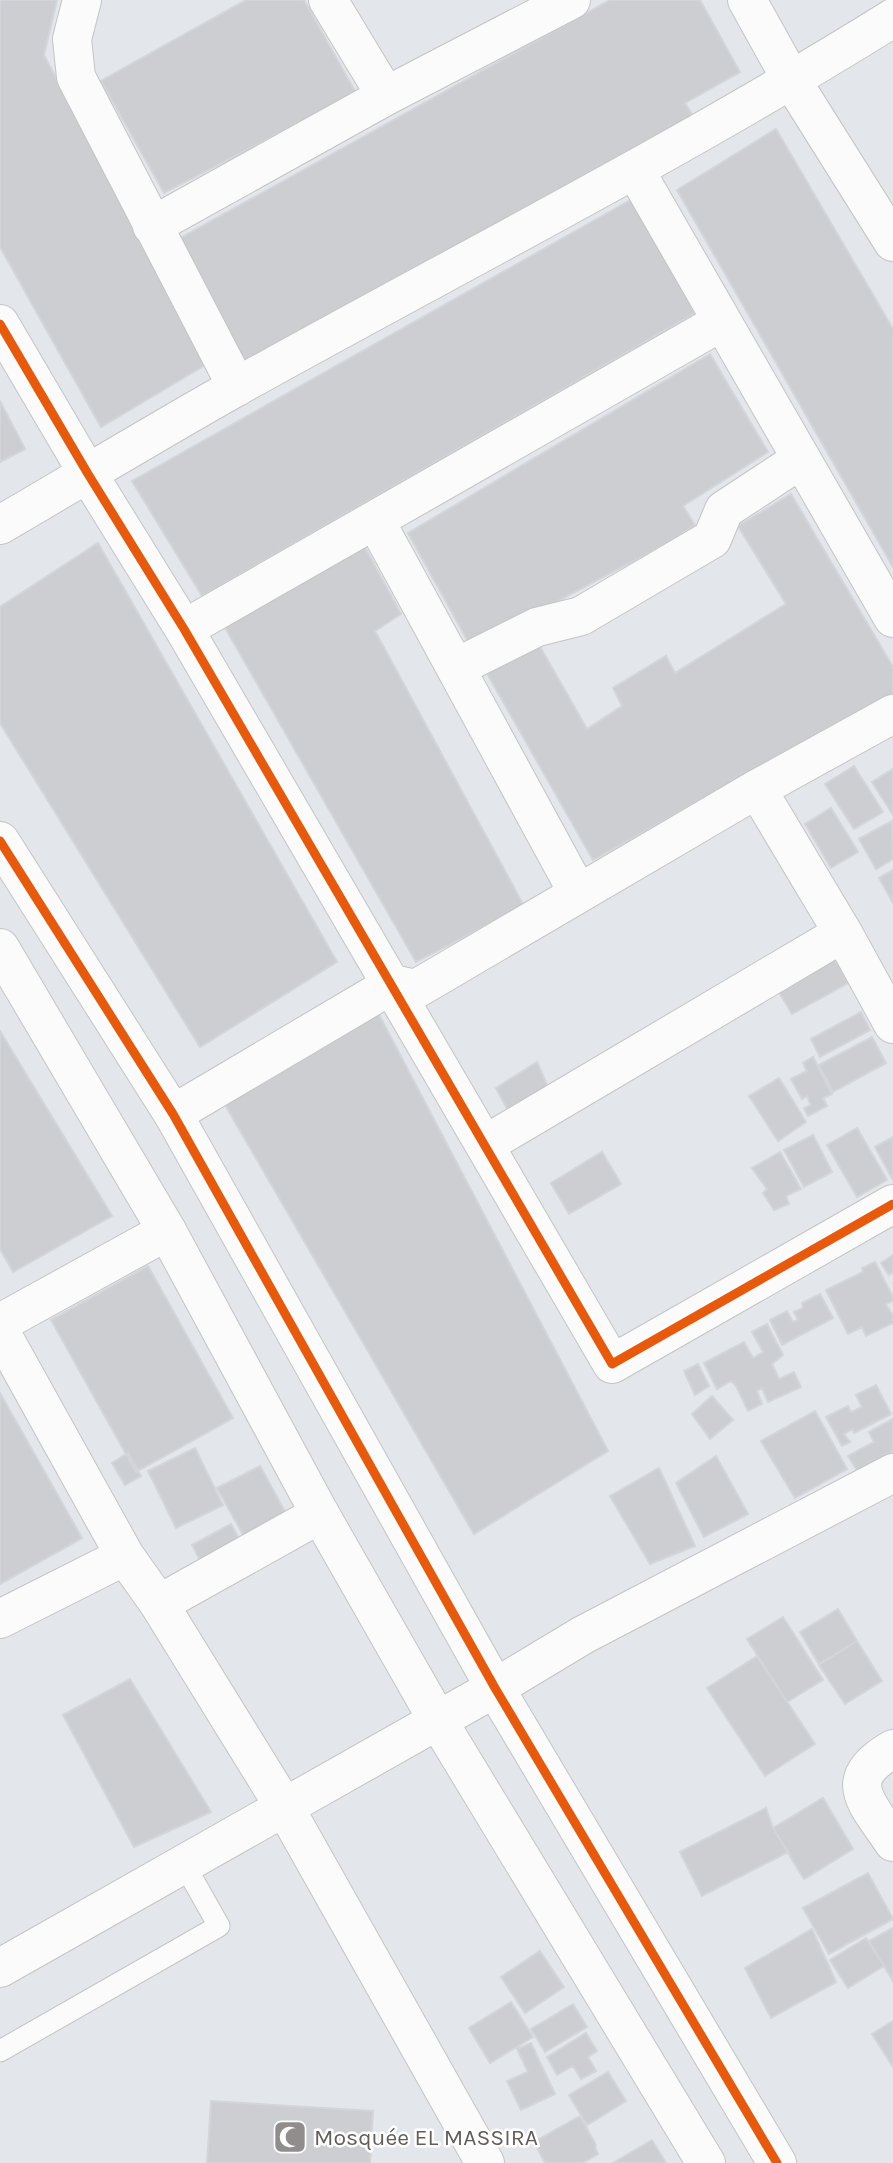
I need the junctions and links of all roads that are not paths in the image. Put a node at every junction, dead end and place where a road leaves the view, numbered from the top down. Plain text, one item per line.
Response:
1 (82, 0) edge
2 (328, 0) edge
3 (571, 0) edge
4 (747, 0) edge
5 (529, 9) edge
6 (893, 18) edge
7 (792, 81) junction
8 (386, 96) junction
9 (635, 170) junction
10 (152, 226) junction
11 (893, 242) edge
12 (721, 322) junction
13 (0, 324) edge
14 (237, 387) junction
15 (800, 460) junction
16 (88, 474) junction
17 (375, 520) junction
18 (0, 525) edge
19 (893, 618) edge
20 (184, 628) junction
21 (457, 667) junction
22 (893, 714) edge
23 (757, 789) junction
24 (0, 841) edge
25 (578, 894) junction
26 (842, 933) junction
27 (0, 948) edge
28 (393, 984) junction
29 (893, 1024) edge
30 (173, 1114) junction
31 (486, 1144) junction
32 (893, 1204) edge
33 (167, 1231) junction
34 (0, 1323) edge
35 (0, 1331) edge
36 (893, 1473) edge
37 (320, 1514) junction
38 (125, 1556) junction
39 (159, 1604) junction
40 (0, 1619) edge
41 (495, 1688) junction
42 (437, 1719) junction
43 (893, 1749) edge
44 (285, 1808) junction
45 (893, 1842) edge
46 (184, 1864) junction
47 (0, 1968) edge
48 (0, 2051) edge
49 (485, 2163) edge
50 (706, 2163) edge
51 (777, 2163) edge

1 - 10 street
2 - 8 street
3 - 5 street
4 - 7 street
5 - 8 street
6 - 7 street
7 - 9 street
7 - 11 street
8 - 10 street
9 - 12 street
9 - 14 street
10 - 14 street
12 - 15 street
12 - 17 street
13 - 16 street
14 - 16 street
15 - 19 street
15 - 21 street
16 - 18 street
16 - 20 street
17 - 20 street
17 - 21 street
20 - 28 street
21 - 25 street
22 - 23 street
23 - 25 street
23 - 26 street
24 - 30 street
25 - 28 street
26 - 29 street
26 - 31 street
27 - 33 street
28 - 30 street
28 - 31 street
30 - 41 street
31 - 32 street
33 - 34 street
33 - 37 street
35 - 38 street
36 - 41 street
37 - 39 street
37 - 42 street
38 - 39 street
38 - 40 street
39 - 44 street
41 - 42 street
41 - 51 street
42 - 44 street
42 - 50 street
43 - 45 street
44 - 46 street
44 - 49 street
46 - 47 street
46 - 48 lane

